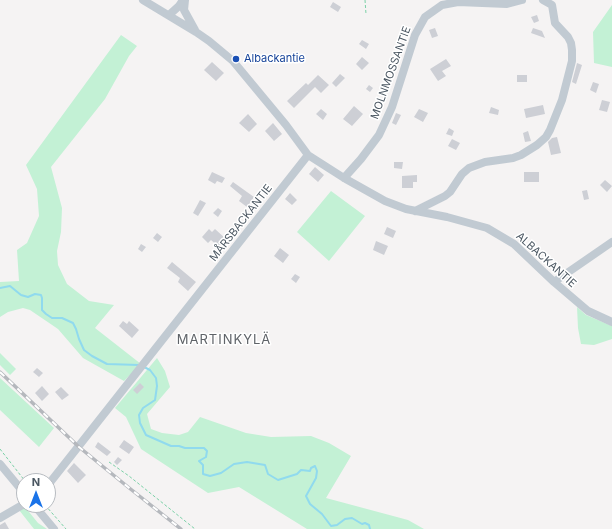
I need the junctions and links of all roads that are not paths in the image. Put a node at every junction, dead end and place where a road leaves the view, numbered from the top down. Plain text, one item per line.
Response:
1 (143, 0) edge
2 (184, 0) edge
3 (522, 0) edge
4 (543, 0) edge
5 (169, 15) junction
6 (196, 32) junction
7 (308, 155) junction
8 (344, 178) junction
9 (415, 211) junction
10 (612, 242) edge
11 (554, 282) junction
12 (612, 322) edge
13 (0, 464) edge
14 (56, 475) edge
15 (16, 483) edge
16 (16, 509) edge
17 (41, 513) edge
18 (0, 518) edge
19 (54, 529) edge

1 - 5 street
2 - 5 street
2 - 6 street
3 - 8 street, MOLNMOSSANTIE
4 - 9 street
5 - 6 street
6 - 7 street
7 - 8 street, ALBACKANTIE
7 - 14 street, MÅRSBACKANTIE
8 - 9 street, ALBACKANTIE
9 - 11 street, ALBACKANTIE
10 - 11 street
11 - 12 street, ALBACKANTIE
13 - 15 street
16 - 18 street
17 - 19 street

